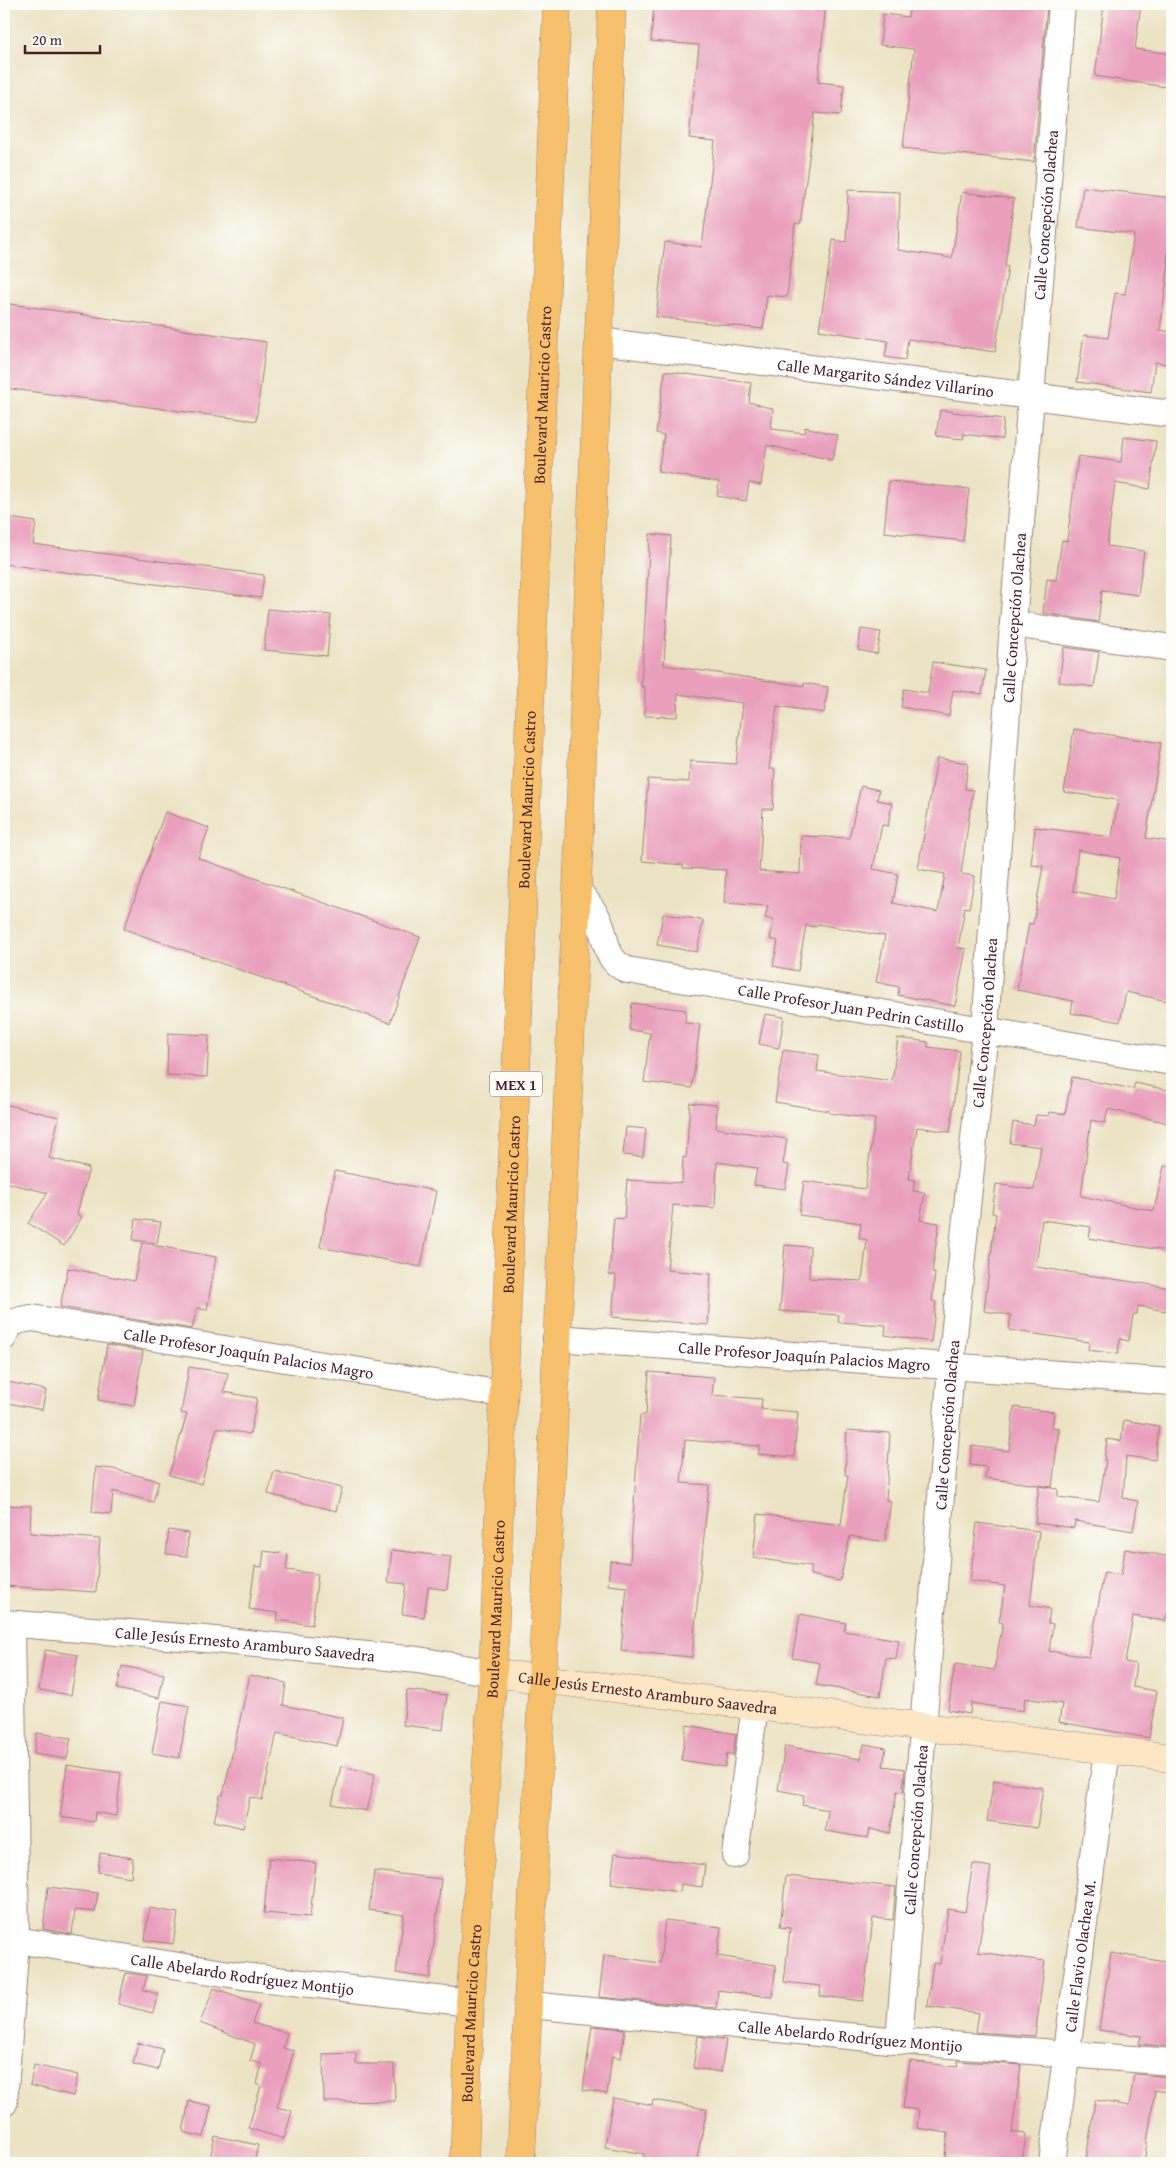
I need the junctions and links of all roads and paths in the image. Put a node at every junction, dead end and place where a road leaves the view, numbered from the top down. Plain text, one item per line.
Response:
1 (557, 4) edge
2 (612, 4) edge
3 (1062, 4) edge
4 (599, 340) junction
5 (1032, 398) junction
6 (1172, 414) edge
7 (1013, 624) junction
8 (1172, 648) edge
9 (577, 889) junction
10 (985, 1030) junction
11 (1172, 1062) edge
12 (4, 1337) edge
13 (556, 1338) junction
14 (951, 1366) junction
15 (1172, 1382) edge
16 (503, 1394) junction
17 (8, 1624) edge
18 (493, 1673) junction
19 (542, 1679) junction
20 (755, 1706) junction
21 (923, 1727) junction
22 (1107, 1750) junction
23 (1172, 1758) edge
24 (735, 1855) dead end
25 (16, 1940) junction
26 (470, 2003) junction
27 (530, 2005) junction
28 (899, 2041) junction
29 (1067, 2054) junction
30 (1172, 2062) edge
31 (4, 2102) edge
32 (464, 2163) edge
33 (521, 2163) edge
34 (1052, 2163) edge

1 - 16 main road, Boulevard Mauricio Castro / MEX 1
2 - 4 main road
3 - 5 street, Calle Concepción Olachea
4 - 5 street, Calle Margarito Sández Villarino
4 - 9 main road
5 - 6 street, Calle Margarito Sández Villarino
5 - 7 street, Calle Concepción Olachea
7 - 8 street
7 - 10 street, Calle Concepción Olachea
9 - 10 street, Calle Profesor Juan Pedrin Castillo
9 - 13 main road
10 - 11 street, Calle Profesor Juan Pedrin Castillo
10 - 14 street, Calle Concepción Olachea
12 - 16 street, Calle Profesor Joaquín Palacios Magro
13 - 14 street, Calle Profesor Joaquín Palacios Magro
13 - 19 main road
14 - 15 street, Calle Profesor Joaquín Palacios Magro
14 - 21 street, Calle Concepción Olachea
16 - 18 main road, Boulevard Mauricio Castro / MEX 1
17 - 18 street, Calle Jesús Ernesto Aramburo Saavedra
17 - 25 street
18 - 19 street, Calle Jesús Ernesto Aramburo Saavedra
18 - 26 main road, Boulevard Mauricio Castro / MEX 1
19 - 20 street, Calle Jesús Ernesto Aramburo Saavedra
19 - 27 main road
20 - 21 street, Calle Jesús Ernesto Aramburo Saavedra
20 - 24 street
21 - 22 street, Calle Jesús Ernesto Aramburo Saavedra
21 - 28 street, Calle Concepción Olachea
22 - 23 street, Calle Jesús Ernesto Aramburo Saavedra
22 - 29 street, Calle Flavio Olachea M.
25 - 26 street, Calle Abelardo Rodríguez Montijo
25 - 31 street
26 - 32 main road, Boulevard Mauricio Castro / MEX 1
27 - 28 street, Calle Abelardo Rodríguez Montijo
27 - 33 main road
28 - 29 street, Calle Abelardo Rodríguez Montijo
29 - 30 street, Calle Abelardo Rodríguez Montijo
29 - 34 street, Calle Flavio Olachea M.

